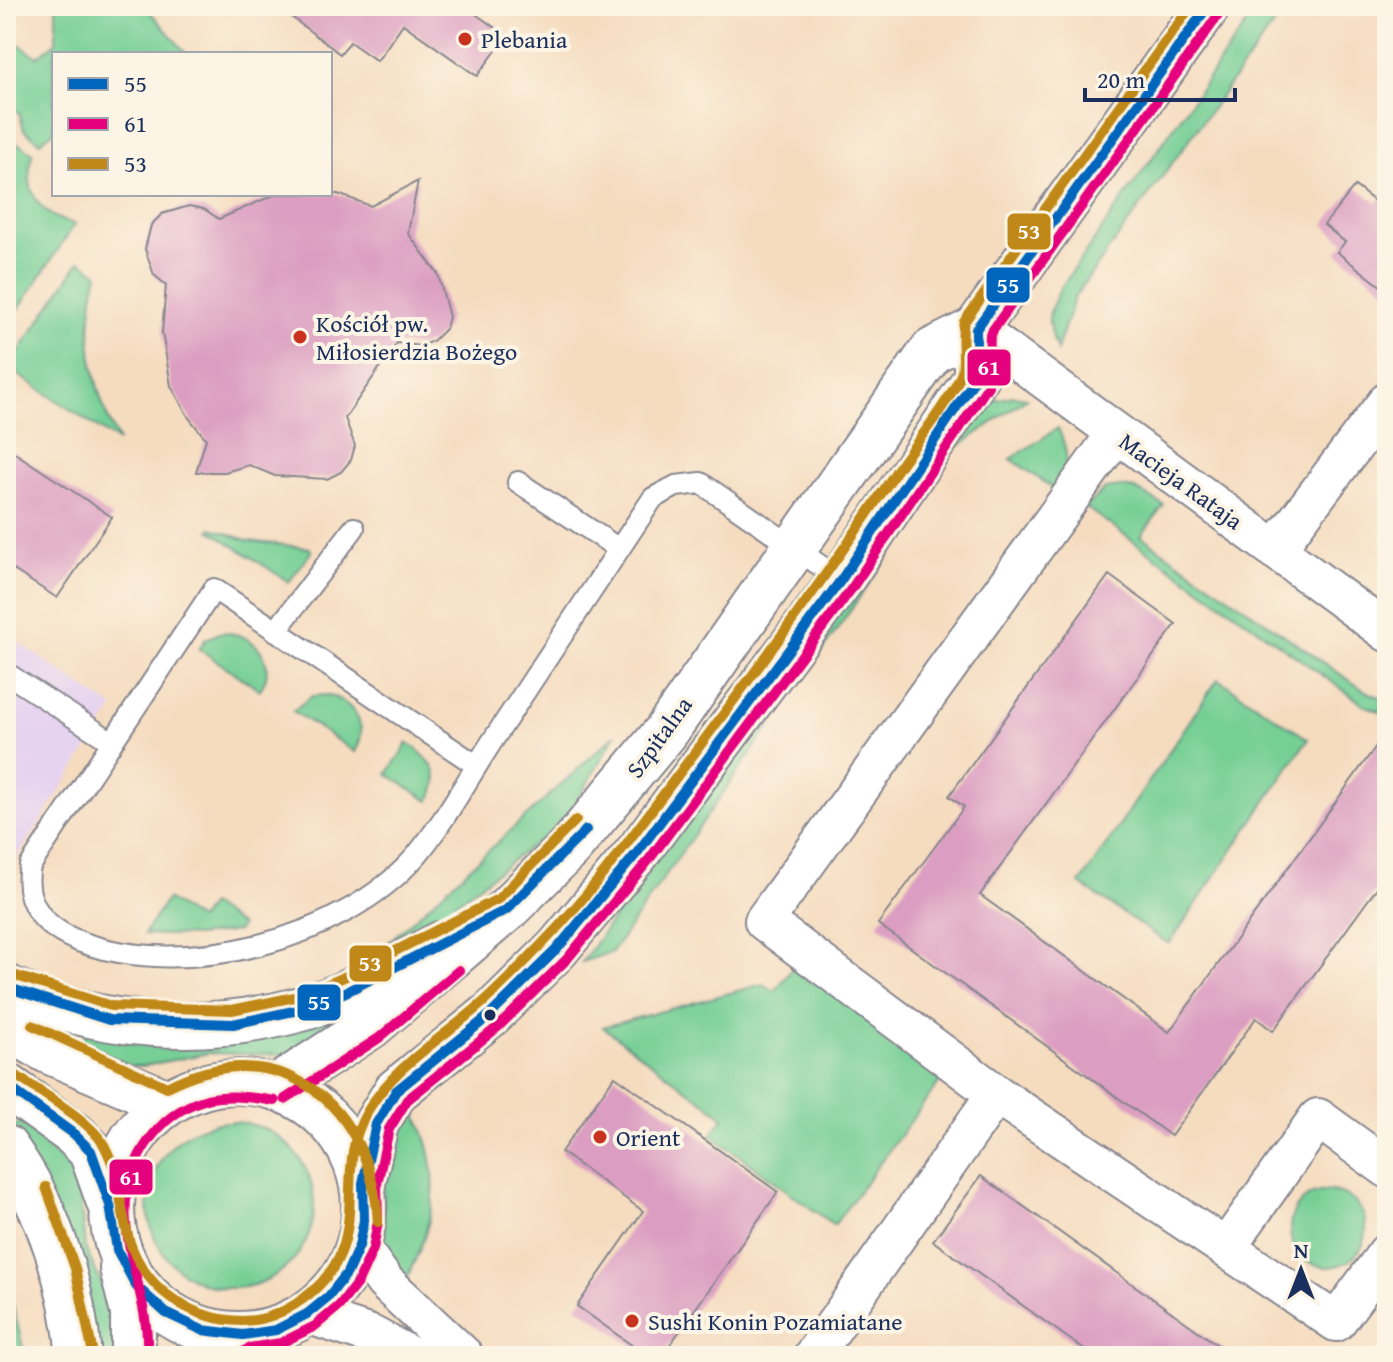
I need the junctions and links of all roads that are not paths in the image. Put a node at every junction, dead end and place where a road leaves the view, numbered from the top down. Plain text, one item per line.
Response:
1 (1208, 6) edge
2 (976, 329) junction
3 (1387, 402) edge
4 (1116, 434) junction
5 (518, 482) dead end
6 (354, 528) dead end
7 (794, 547) junction
8 (619, 549) junction
9 (1275, 550) junction
10 (841, 580) junction
11 (276, 631) junction
12 (1387, 632) edge
13 (6, 673) edge
14 (112, 742) junction
15 (476, 765) junction
16 (506, 910) junction
17 (6, 987) edge
18 (6, 1027) edge
19 (6, 1085) edge
20 (277, 1087) junction
21 (996, 1094) junction
22 (167, 1102) junction
23 (6, 1148) edge
24 (1387, 1168) edge
25 (363, 1183) junction
26 (110, 1205) junction
27 (359, 1246) junction
28 (1226, 1248) junction
29 (117, 1250) junction
30 (1387, 1253) edge
31 (307, 1314) junction
32 (229, 1345) edge
33 (79, 1356) edge
34 (133, 1356) edge
35 (410, 1356) edge
36 (464, 1356) edge
37 (813, 1356) edge

1 - 2 street, Szpitalna
2 - 4 street, Macieja Rataja
2 - 7 street, Szpitalna
2 - 10 street
3 - 9 street
4 - 9 street, Macieja Rataja
4 - 21 street
5 - 8 lane
6 - 11 lane
7 - 8 lane
7 - 10 lane
7 - 16 street, Szpitalna
8 - 15 lane
9 - 12 street, Macieja Rataja
10 - 25 street
11 - 14 lane
11 - 15 lane
13 - 14 lane
14 - 15 lane
16 - 17 street
16 - 20 street, Szpitalna
18 - 22 street
19 - 26 street
20 - 22 street
20 - 25 street
21 - 28 street
21 - 37 street
22 - 26 street
23 - 33 street
24 - 28 street
25 - 27 street
26 - 29 street
27 - 31 street
27 - 36 street
28 - 30 street
29 - 32 street
29 - 34 street
31 - 32 street
31 - 35 street

